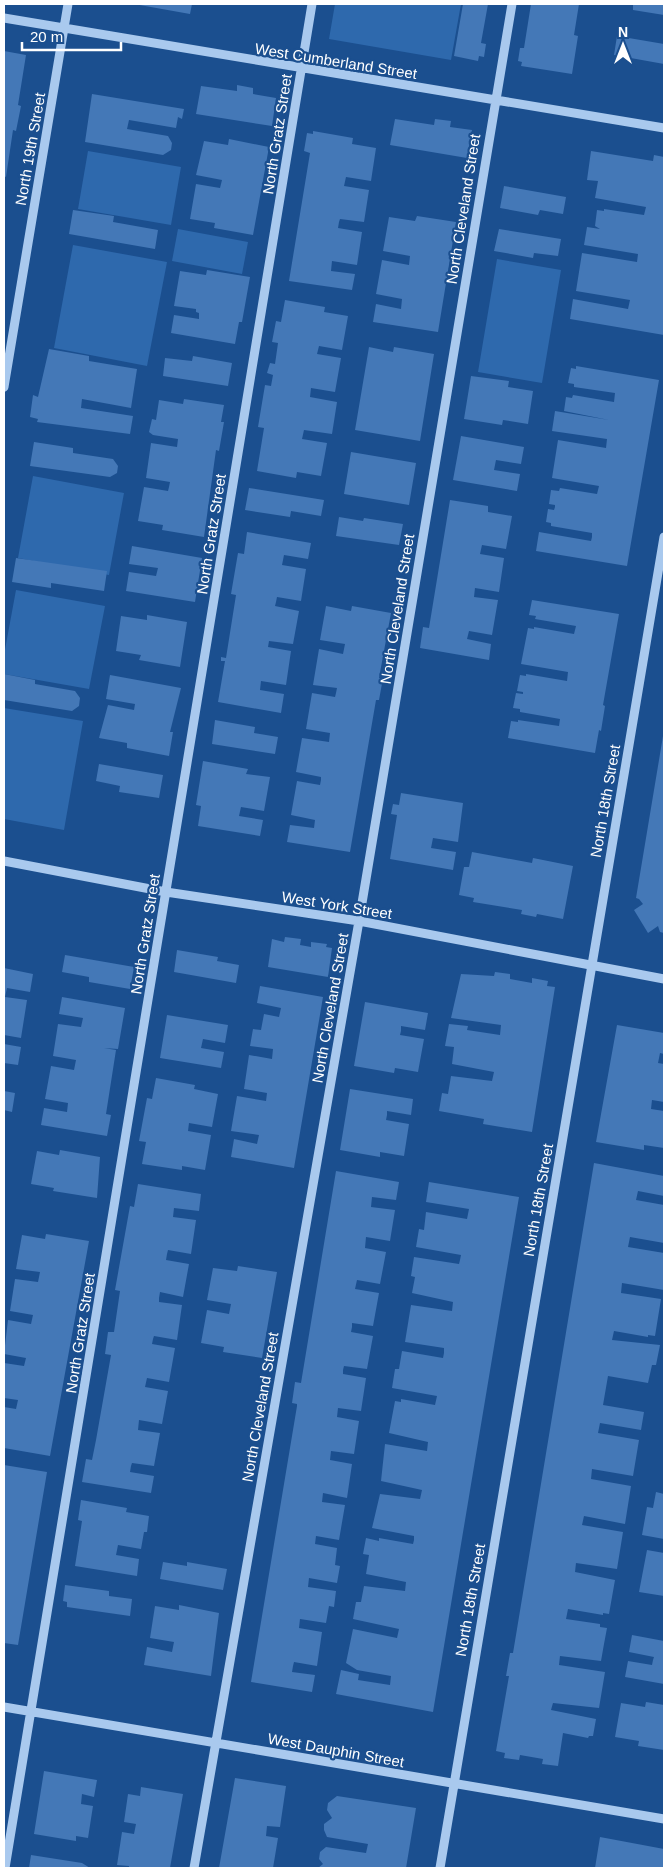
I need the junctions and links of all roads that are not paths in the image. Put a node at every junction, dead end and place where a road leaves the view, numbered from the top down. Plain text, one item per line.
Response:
1 (68, 4) edge
2 (312, 4) edge
3 (512, 4) edge
4 (4, 18) edge
5 (64, 29) junction
6 (301, 69) junction
7 (495, 100) junction
8 (664, 128) edge
9 (4, 387) edge
10 (664, 537) edge
11 (4, 861) edge
12 (166, 892) junction
13 (359, 921) junction
14 (591, 966) junction
15 (664, 978) edge
16 (4, 1707) edge
17 (32, 1712) junction
18 (215, 1743) junction
19 (454, 1784) junction
20 (664, 1818) edge
21 (5, 1868) edge
22 (194, 1868) edge
23 (440, 1868) edge

1 - 5 street, North 19th Street
2 - 6 street, North Gratz Street
3 - 7 street, North Cleveland Street
4 - 5 street, West Cumberland Street
5 - 6 street, West Cumberland Street
5 - 9 street, North 19th Street
6 - 7 street, West Cumberland Street
6 - 12 street, North Gratz Street
7 - 8 street, West Cumberland Street
7 - 13 street, North Cleveland Street
10 - 14 street, North 18th Street
11 - 12 street, West York Street
12 - 13 street, West York Street
12 - 17 street, North Gratz Street
13 - 14 street, West York Street
13 - 18 street, North Cleveland Street
14 - 15 street, West York Street
14 - 19 street, North 18th Street
16 - 17 street, West Dauphin Street
17 - 18 street, West Dauphin Street
17 - 21 street, North Gratz Street
18 - 19 street, West Dauphin Street
18 - 22 street, North Cleveland Street
19 - 20 street, West Dauphin Street
19 - 23 street, North 18th Street

